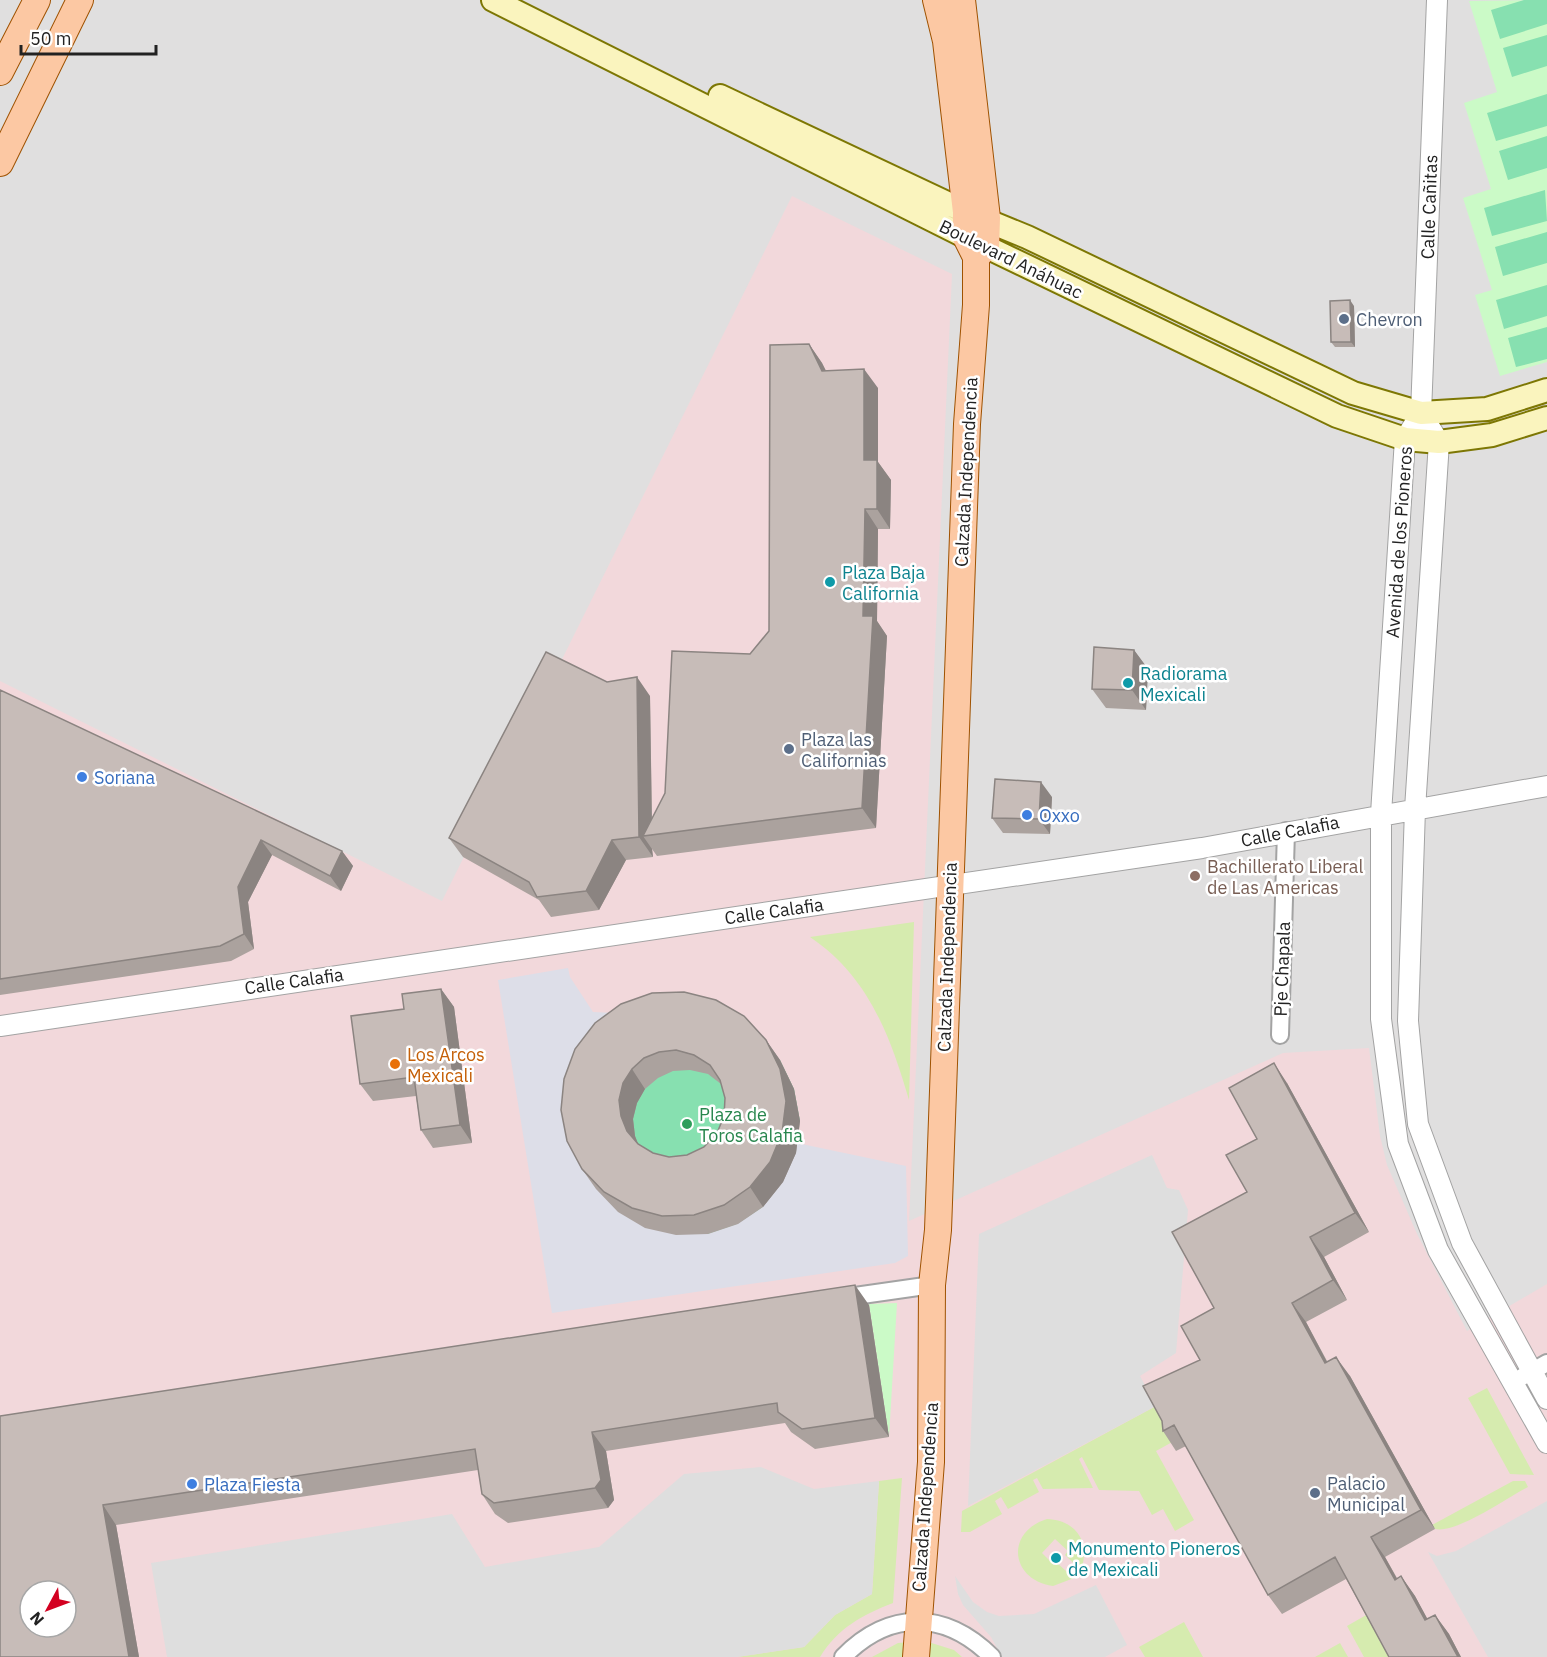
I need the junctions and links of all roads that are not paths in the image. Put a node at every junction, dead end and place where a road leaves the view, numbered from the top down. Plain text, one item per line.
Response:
1 (37, 0) edge
2 (80, 0) edge
3 (493, 0) edge
4 (525, 0) edge
5 (936, 0) edge
6 (962, 0) edge
7 (1437, 0) edge
8 (0, 72) edge
9 (0, 163) edge
10 (976, 215) junction
11 (976, 247) junction
12 (1547, 390) edge
13 (1421, 413) junction
14 (1547, 418) edge
15 (1405, 439) junction
16 (1439, 442) junction
17 (1547, 786) edge
18 (1415, 809) junction
19 (1381, 814) junction
20 (1286, 831) junction
21 (949, 885) junction
22 (0, 1026) edge
23 (1280, 1035) dead end
24 (932, 1285) junction
25 (826, 1300) edge
26 (1539, 1367) edge
27 (1514, 1382) junction
28 (1546, 1393) edge
29 (1524, 1402) junction
30 (1547, 1443) edge
31 (917, 1621) junction
32 (843, 1657) edge
33 (916, 1657) edge
34 (992, 1657) edge

1 - 8 main road
2 - 9 main road
3 - 11 main road, Boulevard Anáhuac
4 - 10 main road, Boulevard Anáhuac
5 - 10 main road, Calzada Independencia
6 - 10 main road, Calzada Independencia
7 - 13 street, Calle Cañitas
10 - 11 main road, Calzada Independencia
10 - 13 main road, Boulevard Anáhuac
11 - 15 main road, Boulevard Anáhuac
11 - 21 main road, Calzada Independencia
12 - 13 main road, Boulevard Anáhuac
13 - 15 street, Avenida de los Pioneros
13 - 16 street, Avenida de los Pioneros
14 - 16 main road, Boulevard Anáhuac
15 - 16 main road, Boulevard Anáhuac
15 - 19 street, Avenida de los Pioneros
16 - 18 street, Avenida de los Pioneros
17 - 18 street, Calle Calafia
18 - 19 street, Calle Calafia
18 - 26 street, Avenida de los Pioneros
19 - 20 street, Calle Calafia
19 - 27 street, Avenida de los Pioneros
20 - 21 street, Calle Calafia
20 - 23 street, Pje Chapala
21 - 22 street, Calle Calafia
21 - 24 main road, Calzada Independencia
24 - 25 street
24 - 31 main road, Calzada Independencia
26 - 27 street
26 - 28 street, Avenida de los Pioneros
27 - 29 street, Avenida de los Pioneros
28 - 29 street
29 - 30 street, Avenida de los Pioneros
31 - 32 street
31 - 33 main road, Calzada Independencia
31 - 34 street

